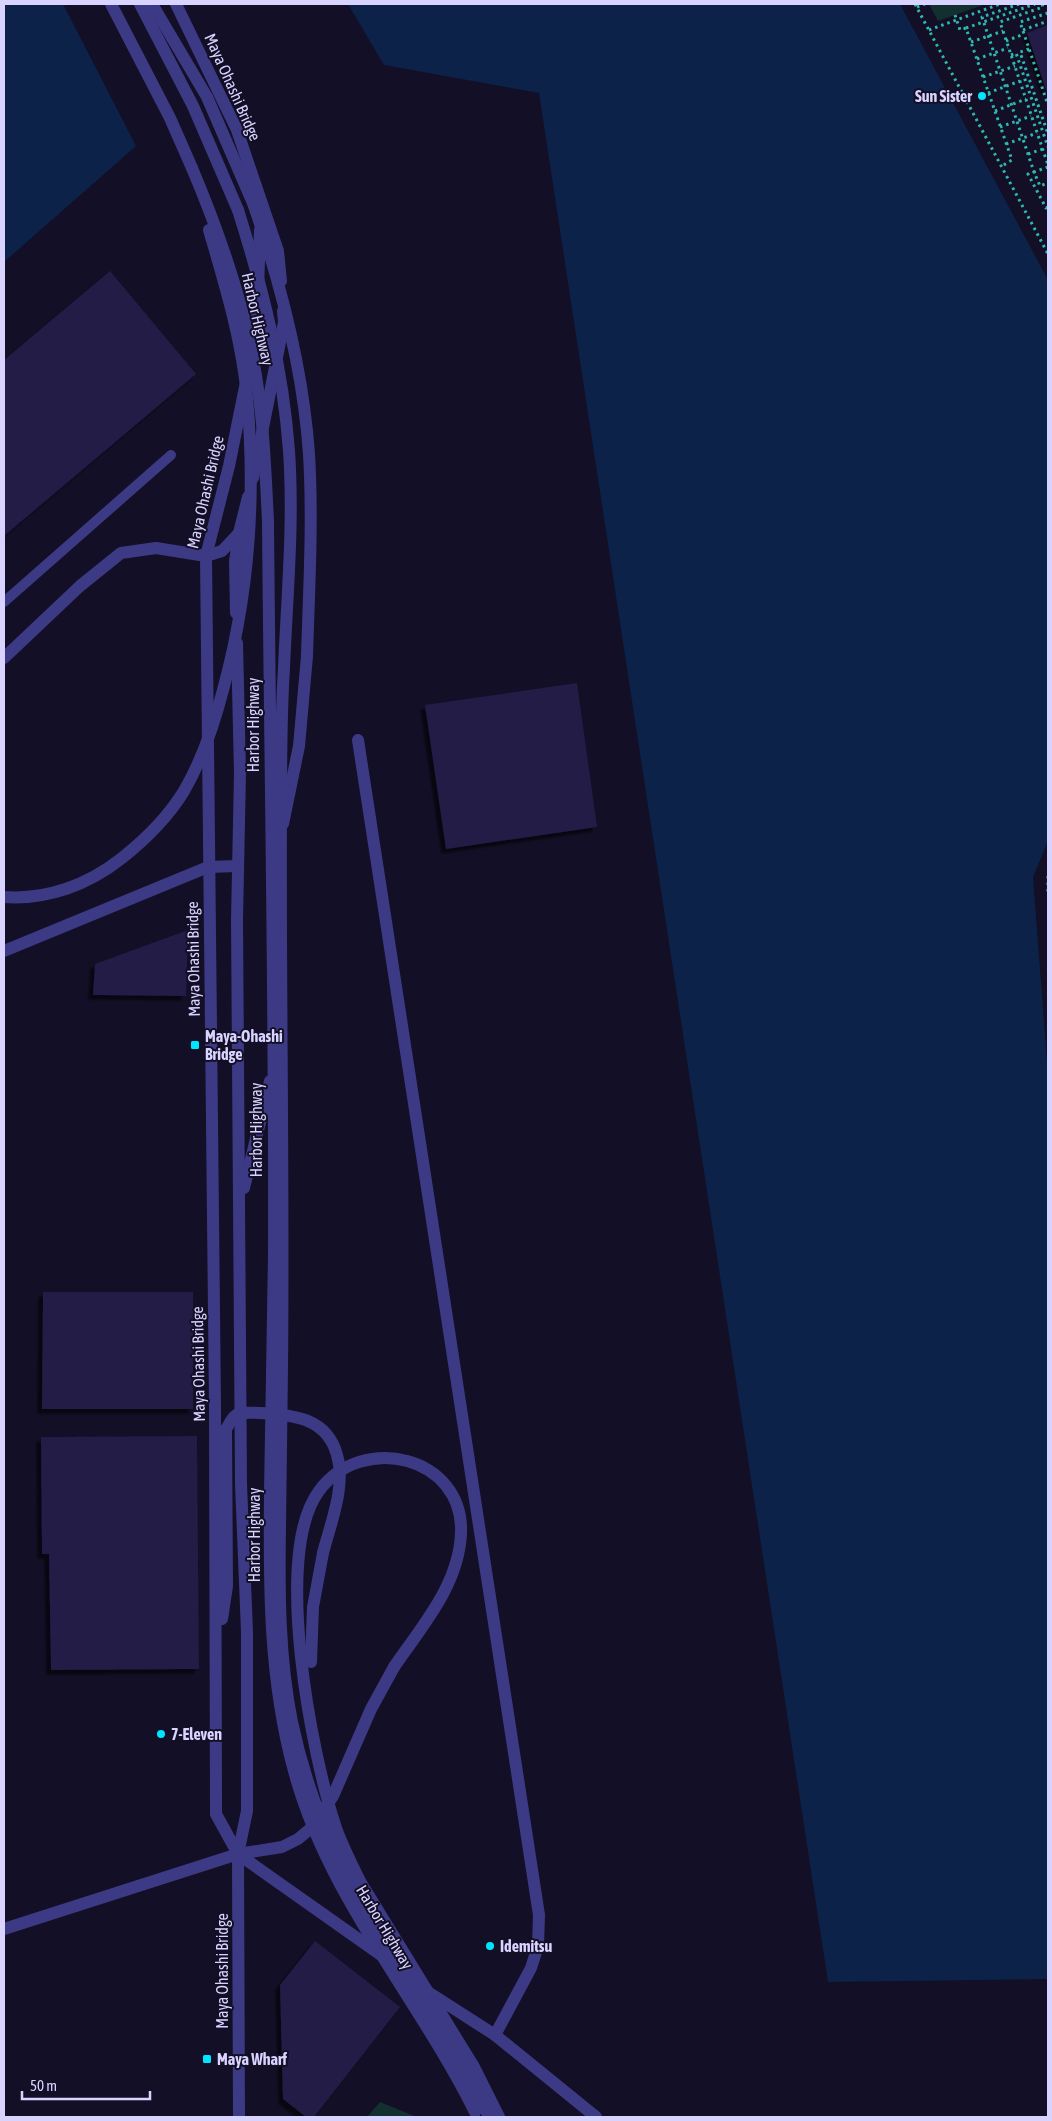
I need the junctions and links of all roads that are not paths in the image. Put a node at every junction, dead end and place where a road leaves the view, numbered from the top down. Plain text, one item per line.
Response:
1 (112, 4) edge
2 (140, 4) edge
3 (152, 4) edge
4 (176, 4) edge
5 (192, 168) junction
6 (257, 185) junction
7 (171, 454) dead end
8 (238, 533) junction
9 (206, 556) junction
10 (4, 602) edge
11 (4, 658) edge
12 (358, 740) dead end
13 (238, 866) junction
14 (208, 867) junction
15 (4, 897) edge
16 (4, 951) edge
17 (240, 1204) junction
18 (242, 1413) junction
19 (216, 1656) junction
20 (238, 1854) junction
21 (4, 1929) edge
22 (495, 2035) junction
23 (239, 2117) edge
24 (477, 2117) edge
25 (489, 2117) edge
26 (499, 2117) edge
27 (507, 2117) edge
28 (596, 2117) edge

1 - 5 street, Harbor Highway
2 - 25 street, Harbor Highway, bridge
3 - 17 street, bridge
4 - 6 street, Maya Ohashi Bridge
5 - 15 street, bridge
5 - 24 street, Harbor Highway, bridge
6 - 8 street, Maya Ohashi Bridge
6 - 9 street, Maya Ohashi Bridge
7 - 10 lane
8 - 9 street
8 - 13 street, Maya Ohashi Bridge
9 - 11 street
9 - 14 street, Maya Ohashi Bridge
12 - 22 street
13 - 14 street
13 - 17 street, Maya Ohashi Bridge
14 - 16 street
14 - 19 street, Maya Ohashi Bridge
17 - 18 street, Maya Ohashi Bridge
18 - 19 street
18 - 20 street, Maya Ohashi Bridge
18 - 27 street, bridge
19 - 20 street, Maya Ohashi Bridge
20 - 21 street
20 - 22 street
20 - 23 street, Maya Ohashi Bridge
20 - 26 street, bridge
22 - 28 street

